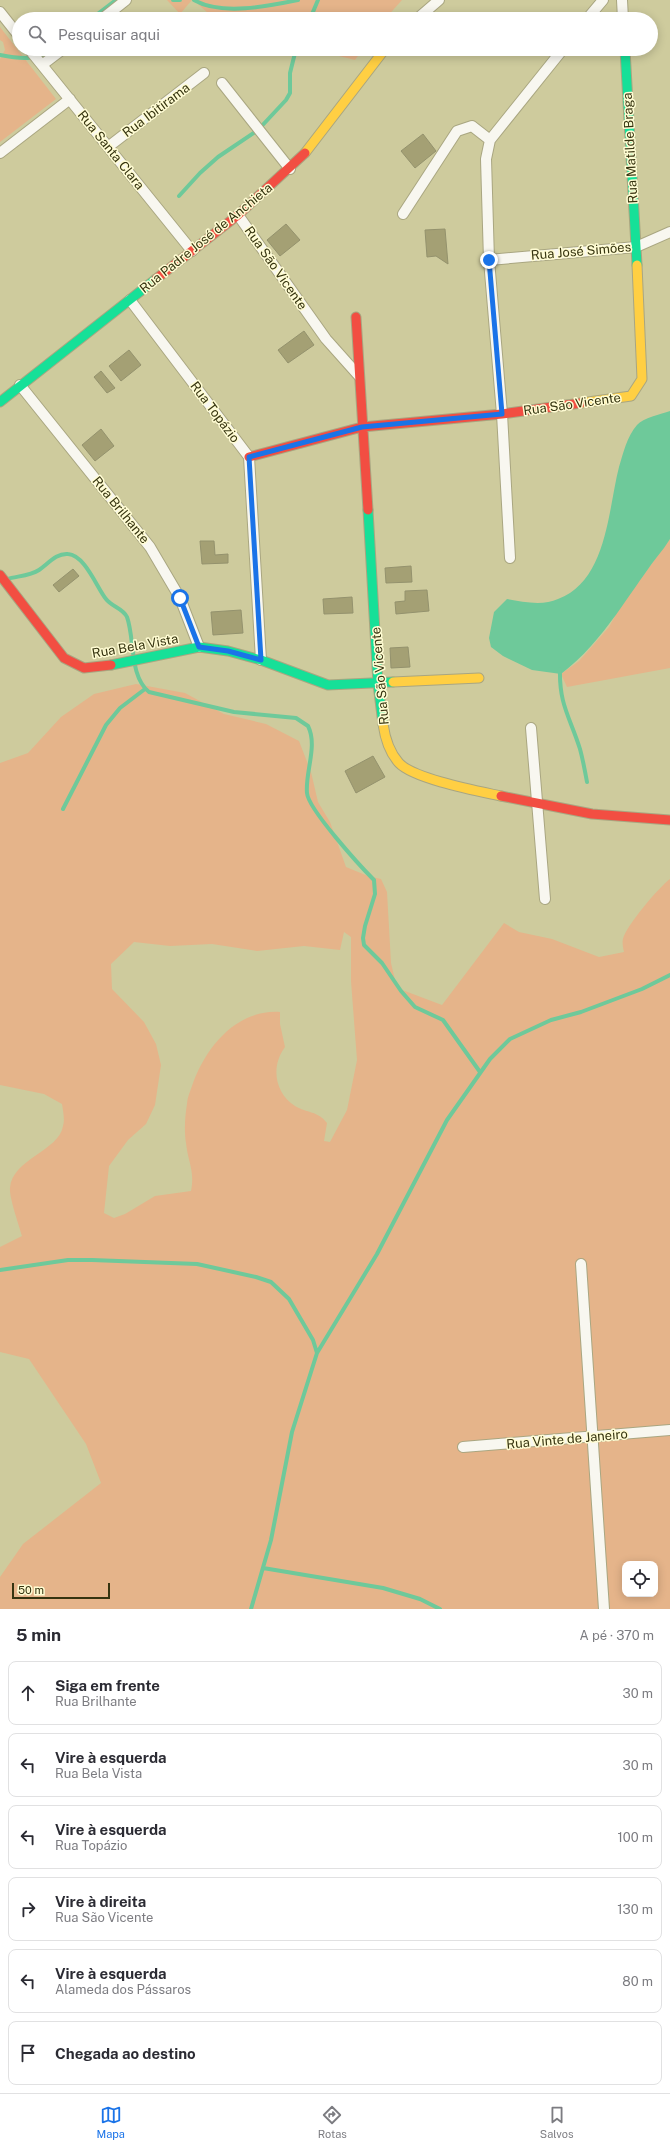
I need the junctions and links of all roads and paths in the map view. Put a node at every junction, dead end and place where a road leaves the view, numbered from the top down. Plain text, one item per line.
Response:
1 (126, 0) edge
2 (439, 0) edge
3 (603, 0) edge
4 (622, 0) edge
5 (0, 12) edge
6 (111, 12) edge
7 (425, 12) edge
8 (593, 12) edge
9 (623, 12) edge
10 (12, 27) edge
11 (35, 56) edge
12 (54, 56) edge
13 (381, 56) edge
14 (557, 56) edge
15 (625, 56) edge
16 (42, 65) junction
17 (204, 73) dead end
18 (222, 83) dead end
19 (70, 99) junction
20 (490, 140) junction
21 (108, 146) junction
22 (0, 153) edge
23 (290, 169) junction
24 (403, 214) dead end
25 (238, 215) junction
26 (670, 232) edge
27 (636, 247) junction
28 (192, 251) junction
29 (489, 260) junction
30 (130, 300) junction
31 (356, 317) dead end
32 (359, 376) junction
33 (20, 386) junction
34 (0, 402) edge
35 (502, 414) junction
36 (362, 427) junction
37 (249, 457) junction
38 (510, 558) dead end
39 (0, 574) edge
40 (199, 647) junction
41 (261, 660) junction
42 (479, 678) dead end
43 (378, 684) junction
44 (531, 728) dead end
45 (537, 805) junction
46 (670, 820) edge
47 (545, 899) dead end
48 (581, 1264) dead end
49 (670, 1430) edge
50 (592, 1436) junction
51 (463, 1447) dead end
52 (604, 1609) edge

1 - 6 street
2 - 7 street
3 - 8 street
4 - 9 street
5 - 10 street
11 - 16 street, Rua Santa Clara
12 - 16 street
13 - 23 street, Rua Padre José de Anchieta
14 - 20 street
15 - 27 street, Rua Matilde Braga
16 - 19 street, Rua Santa Clara
17 - 21 street, Rua Ibitirama
18 - 23 street
19 - 21 street, Rua Santa Clara
19 - 22 street
20 - 24 street
20 - 29 street
21 - 28 street, Rua Santa Clara
23 - 25 street, Rua Padre José de Anchieta
25 - 28 street, Rua Padre José de Anchieta
25 - 32 street, Rua São Vicente
26 - 27 street, Rua José Simões
27 - 29 street, Rua José Simões
27 - 35 street, Rua São Vicente
28 - 30 street, Rua Padre José de Anchieta
29 - 35 street
30 - 33 street, Rua Padre José de Anchieta
30 - 37 street, Rua Topázio
31 - 32 street, Rua São Vicente
32 - 36 street, Rua São Vicente
33 - 34 street, Rua Padre José de Anchieta
33 - 40 street, Rua Brilhante
35 - 36 street, Rua São Vicente
35 - 38 street
36 - 37 street, Rua São Vicente
36 - 43 street, Rua São Vicente
37 - 41 street
39 - 40 street, Rua Bela Vista
40 - 41 street, Rua Bela Vista
41 - 43 street, Rua Bela Vista
42 - 43 street, Rua Bela Vista
43 - 45 street, Rua São Vicente
44 - 45 street
45 - 46 street, Rua São Vicente
45 - 47 street
48 - 50 street
49 - 50 street, Rua Vinte de Janeiro
50 - 51 street, Rua Vinte de Janeiro
50 - 52 street

